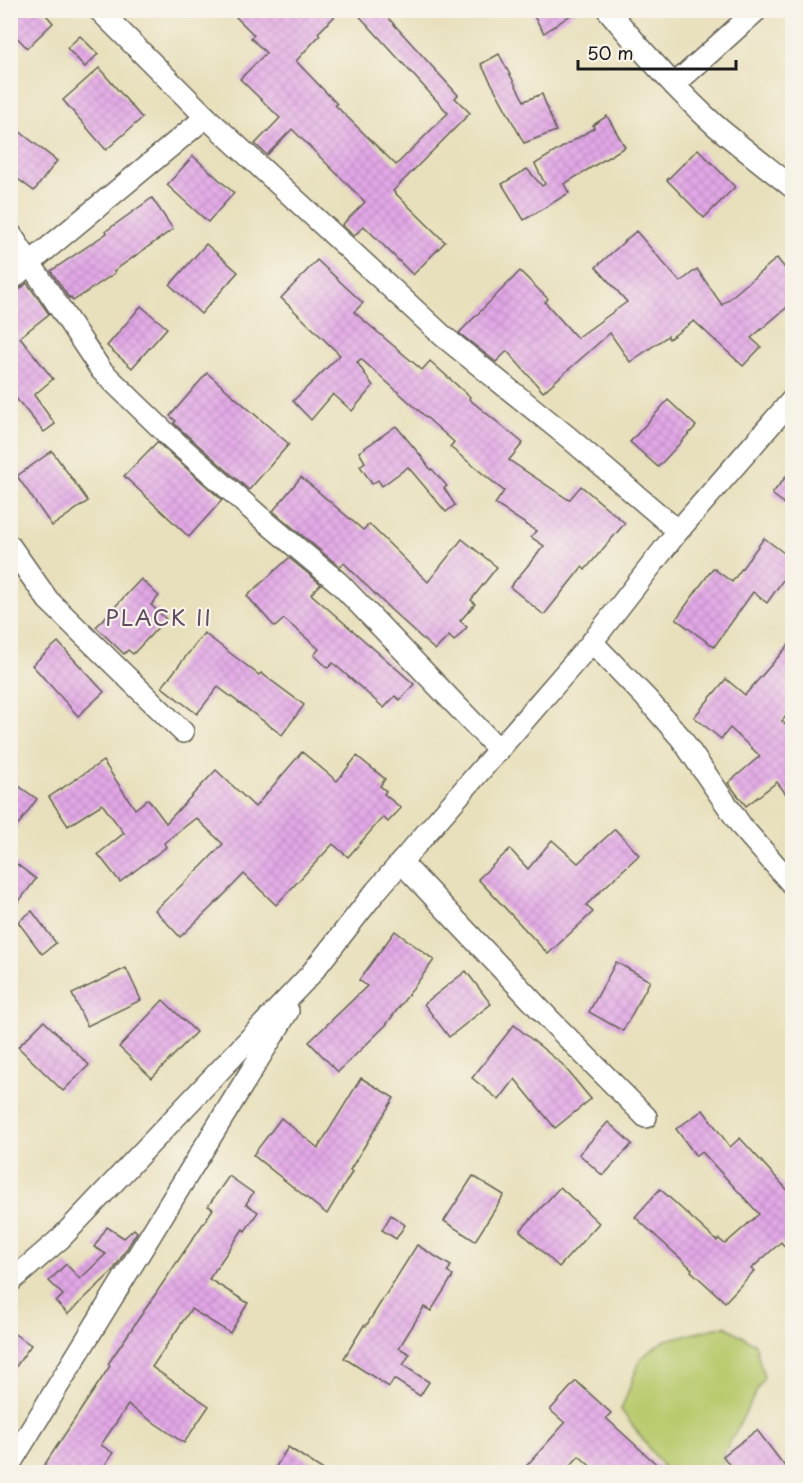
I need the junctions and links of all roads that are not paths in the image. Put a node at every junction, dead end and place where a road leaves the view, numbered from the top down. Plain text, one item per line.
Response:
1 (99, 10) edge
2 (608, 10) edge
3 (757, 10) edge
4 (674, 85) junction
5 (206, 117) junction
6 (792, 187) edge
7 (10, 233) edge
8 (31, 262) junction
9 (10, 280) edge
10 (792, 400) edge
11 (678, 531) junction
12 (10, 546) edge
13 (592, 642) junction
14 (183, 732) dead end
15 (499, 750) junction
16 (401, 862) junction
17 (792, 884) edge
18 (310, 975) junction
19 (646, 1118) dead end
20 (10, 1282) edge
21 (10, 1464) edge

1 - 5 street
2 - 4 street
3 - 4 street
4 - 6 street
5 - 8 street
5 - 11 street
7 - 8 street
8 - 9 street
8 - 15 street
10 - 11 street
11 - 13 street
12 - 14 street
13 - 15 street
13 - 17 street
15 - 16 street
16 - 18 street
16 - 19 street
18 - 20 street
18 - 21 street

